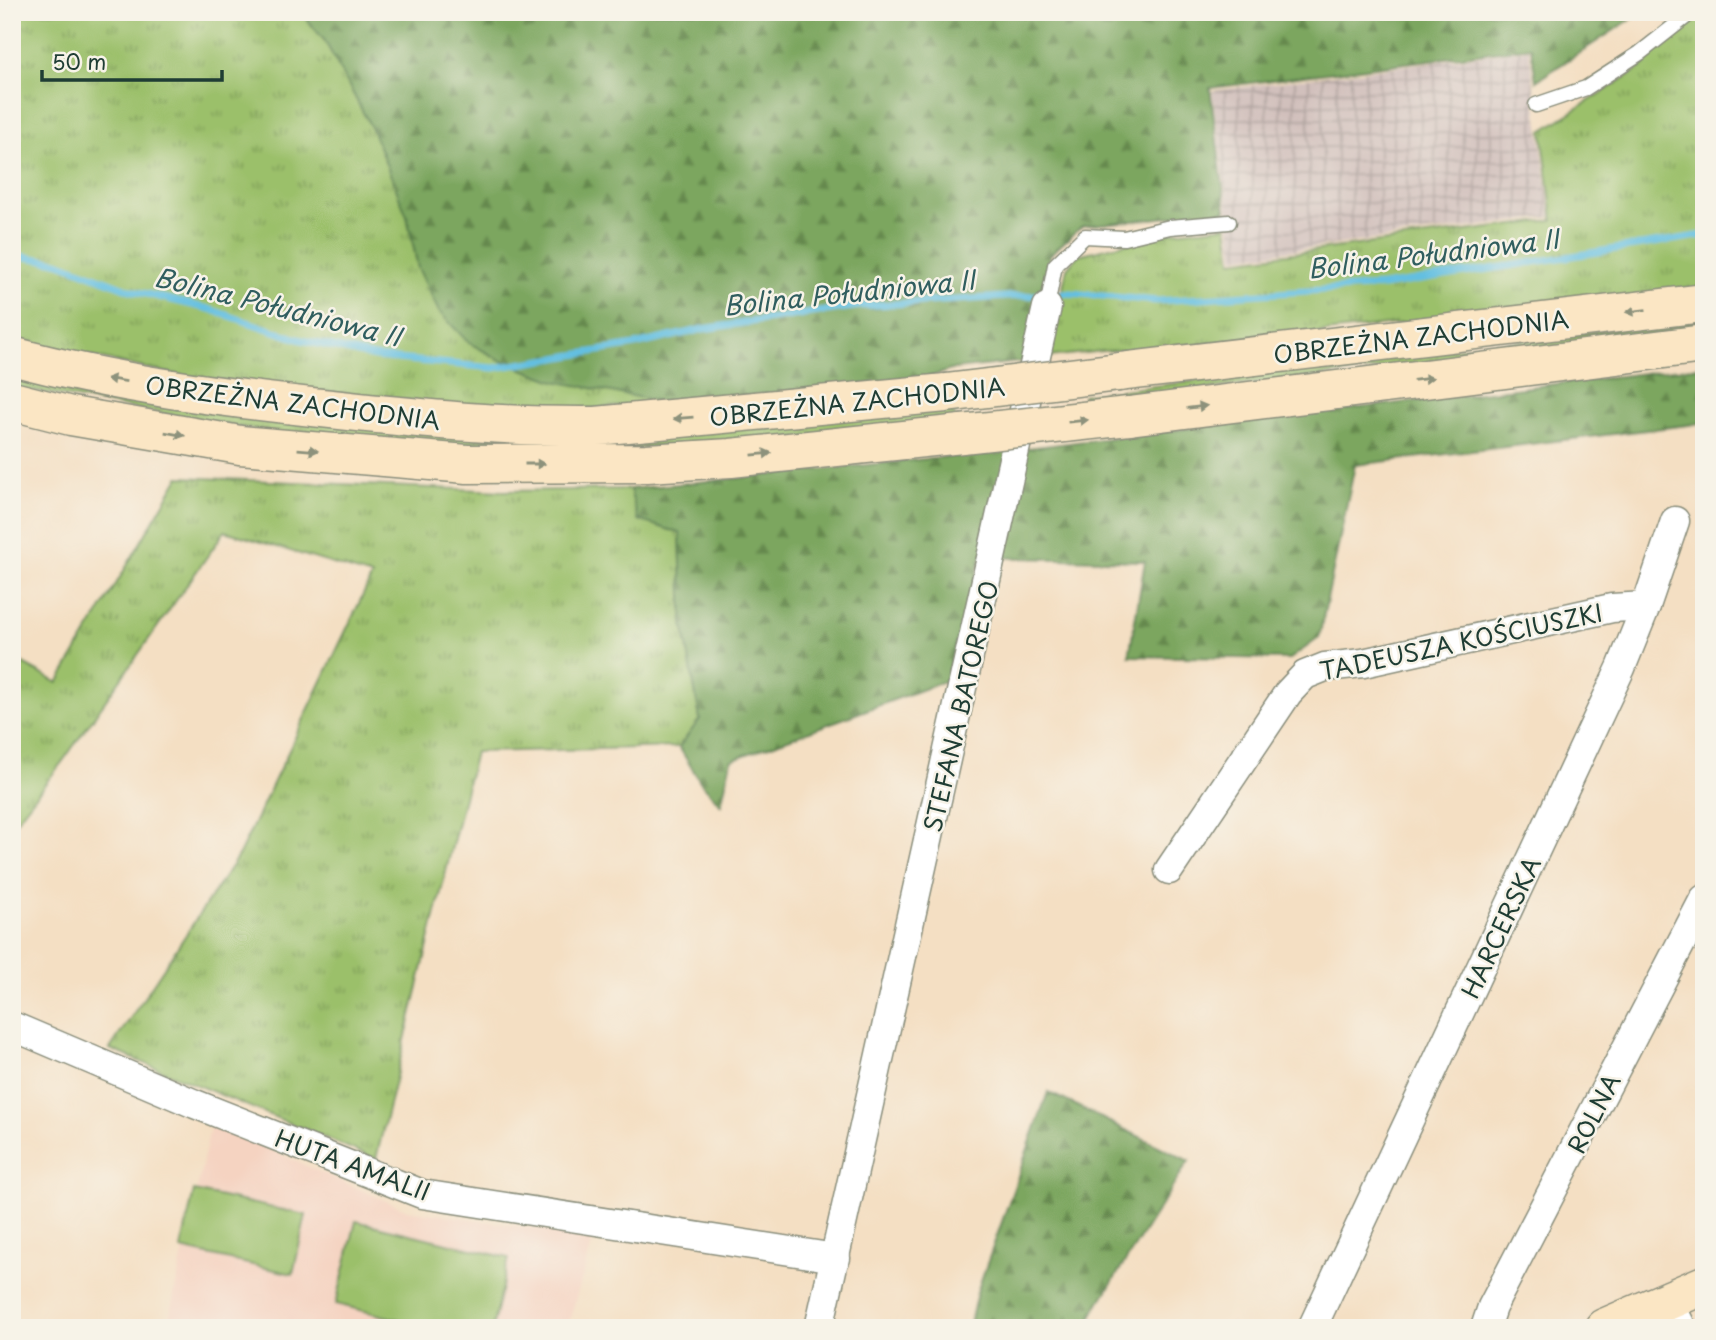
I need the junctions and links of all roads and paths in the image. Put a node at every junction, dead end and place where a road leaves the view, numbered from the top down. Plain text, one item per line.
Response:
1 (1692, 12) edge
2 (1536, 105) dead end
3 (1229, 222) dead end
4 (1704, 303) edge
5 (1047, 307) joint
6 (1704, 344) edge
7 (12, 356) edge
8 (12, 401) edge
9 (1675, 521) dead end
10 (1646, 606) junction
11 (1169, 870) dead end
12 (1704, 899) edge
13 (12, 1026) edge
14 (836, 1258) junction
15 (1686, 1303) edge
16 (820, 1328) edge
17 (1312, 1328) edge
18 (1485, 1328) edge
19 (1604, 1328) edge

1 - 2 lane
3 - 5 lane, STEFANA BATOREGO
4 -> 7 street, OBRZEŻNA ZACHODNIA, bridge
5 - 14 street, STEFANA BATOREGO
8 -> 6 street, OBRZEŻNA ZACHODNIA, bridge
9 - 10 street, HARCERSKA
10 - 11 street, TADEUSZA KOŚCIUSZKI
10 - 17 street, HARCERSKA
12 - 18 street, ROLNA
13 - 14 street, HUTA AMALII
14 - 16 street, STEFANA BATOREGO
15 - 19 street

